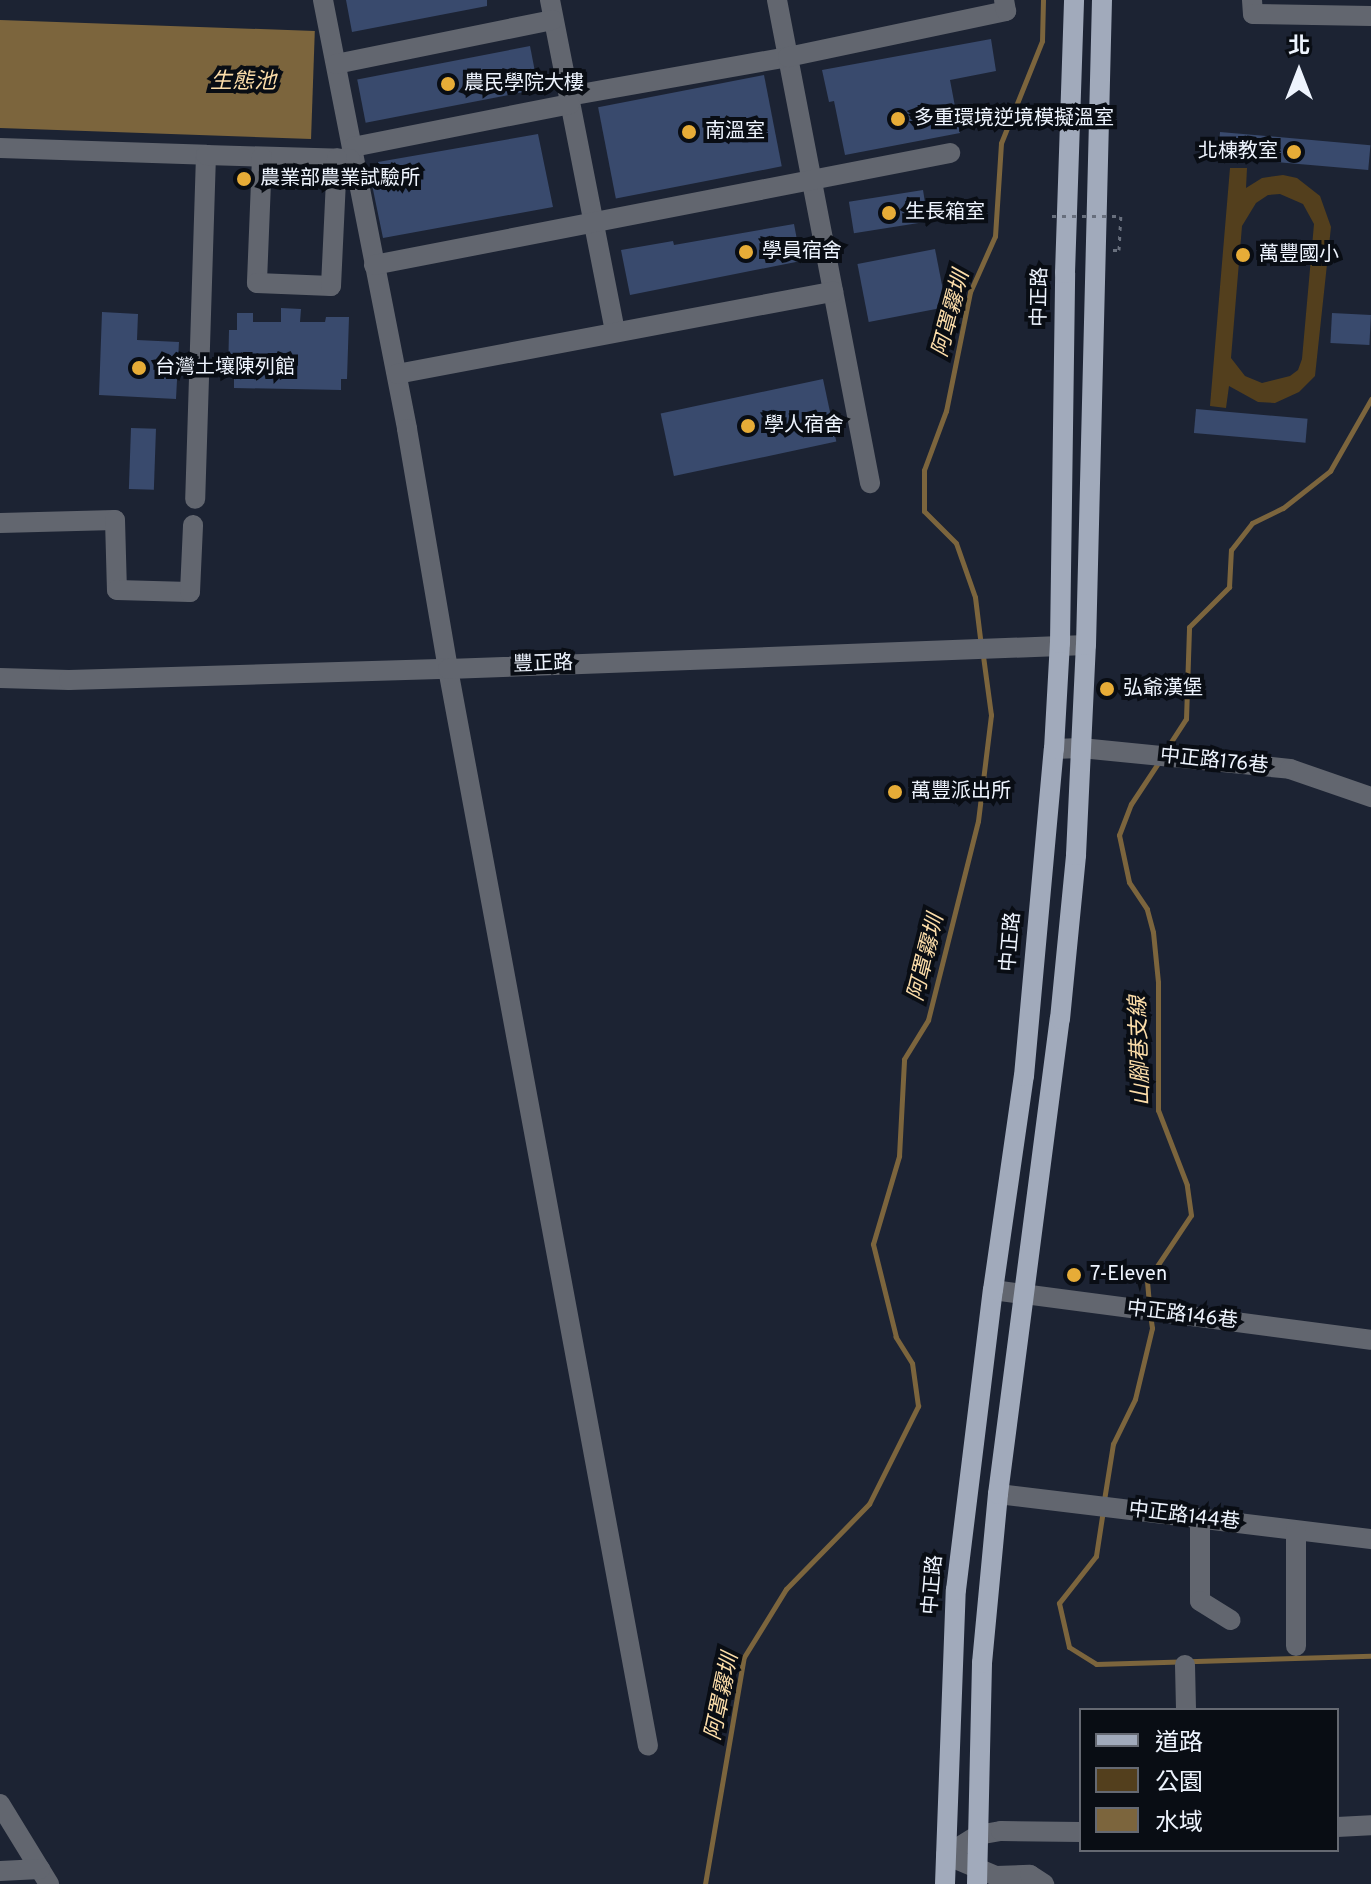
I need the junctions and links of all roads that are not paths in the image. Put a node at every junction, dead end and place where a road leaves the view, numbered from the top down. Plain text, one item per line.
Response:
1 (323, 0) edge
2 (777, 0) edge
3 (1004, 0) edge
4 (1074, 0) edge
5 (1102, 0) edge
6 (1252, 0) edge
7 (552, 10) edge
8 (1369, 10) edge
9 (788, 57) junction
10 (336, 64) junction
11 (570, 100) junction
12 (0, 148) edge
13 (950, 153) dead end
14 (206, 155) junction
15 (348, 155) junction
16 (262, 157) junction
17 (812, 182) junction
18 (594, 222) junction
19 (374, 265) junction
20 (833, 292) junction
21 (615, 331) junction
22 (397, 374) junction
23 (870, 483) dead end
24 (195, 499) dead end
25 (0, 523) edge
26 (193, 525) dead end
27 (1060, 643) junction
28 (1086, 645) junction
29 (448, 669) junction
30 (0, 678) edge
31 (1081, 748) junction
32 (1054, 749) junction
33 (1371, 797) edge
34 (993, 1290) junction
35 (1024, 1296) junction
36 (1371, 1340) edge
37 (998, 1494) junction
38 (1200, 1519) junction
39 (1296, 1531) junction
40 (1371, 1539) edge
41 (1231, 1620) dead end
42 (1296, 1646) dead end
43 (1185, 1665) dead end
44 (1186, 1708) edge
45 (648, 1746) dead end
46 (0, 1804) edge
47 (1371, 1825) edge
48 (1339, 1827) edge
49 (1079, 1832) edge
50 (978, 1835) junction
51 (946, 1855) junction
52 (0, 1871) edge
53 (977, 1875) edge
54 (44, 1876) edge
55 (945, 1884) edge
56 (1044, 1884) edge

1 - 10 street
2 - 9 street
3 - 9 street
4 - 27 main road, 中正路
5 - 28 main road
6 - 8 street
7 - 10 street
7 - 11 street
9 - 11 street
9 - 17 street
10 - 15 street
11 - 15 street
11 - 18 street
12 - 14 street
13 - 17 street
14 - 16 street
14 - 24 street
15 - 16 street
15 - 16 street
15 - 19 street
17 - 18 street
17 - 20 street
18 - 19 street
18 - 21 street
19 - 22 street
20 - 21 street
20 - 23 street
21 - 22 street
22 - 29 street
25 - 26 street
27 - 28 street, 豐正路
27 - 29 street, 豐正路
27 - 32 main road, 中正路
28 - 31 main road
29 - 30 street, 豐正路
29 - 45 street
31 - 32 street, 中正路176巷
31 - 33 street, 中正路176巷
31 - 35 main road
32 - 34 main road, 中正路
34 - 35 street, 中正路146巷
34 - 51 main road, 中正路
35 - 36 street, 中正路146巷
35 - 37 main road
37 - 38 street, 中正路144巷
37 - 50 main road
38 - 39 street, 中正路144巷
38 - 41 street
39 - 40 street, 中正路144巷
39 - 42 street
43 - 44 street
46 - 54 street
47 - 48 street
49 - 50 street
50 - 51 street
50 - 53 main road
51 - 53 street
51 - 55 main road, 中正路
52 - 54 street
53 - 56 street

